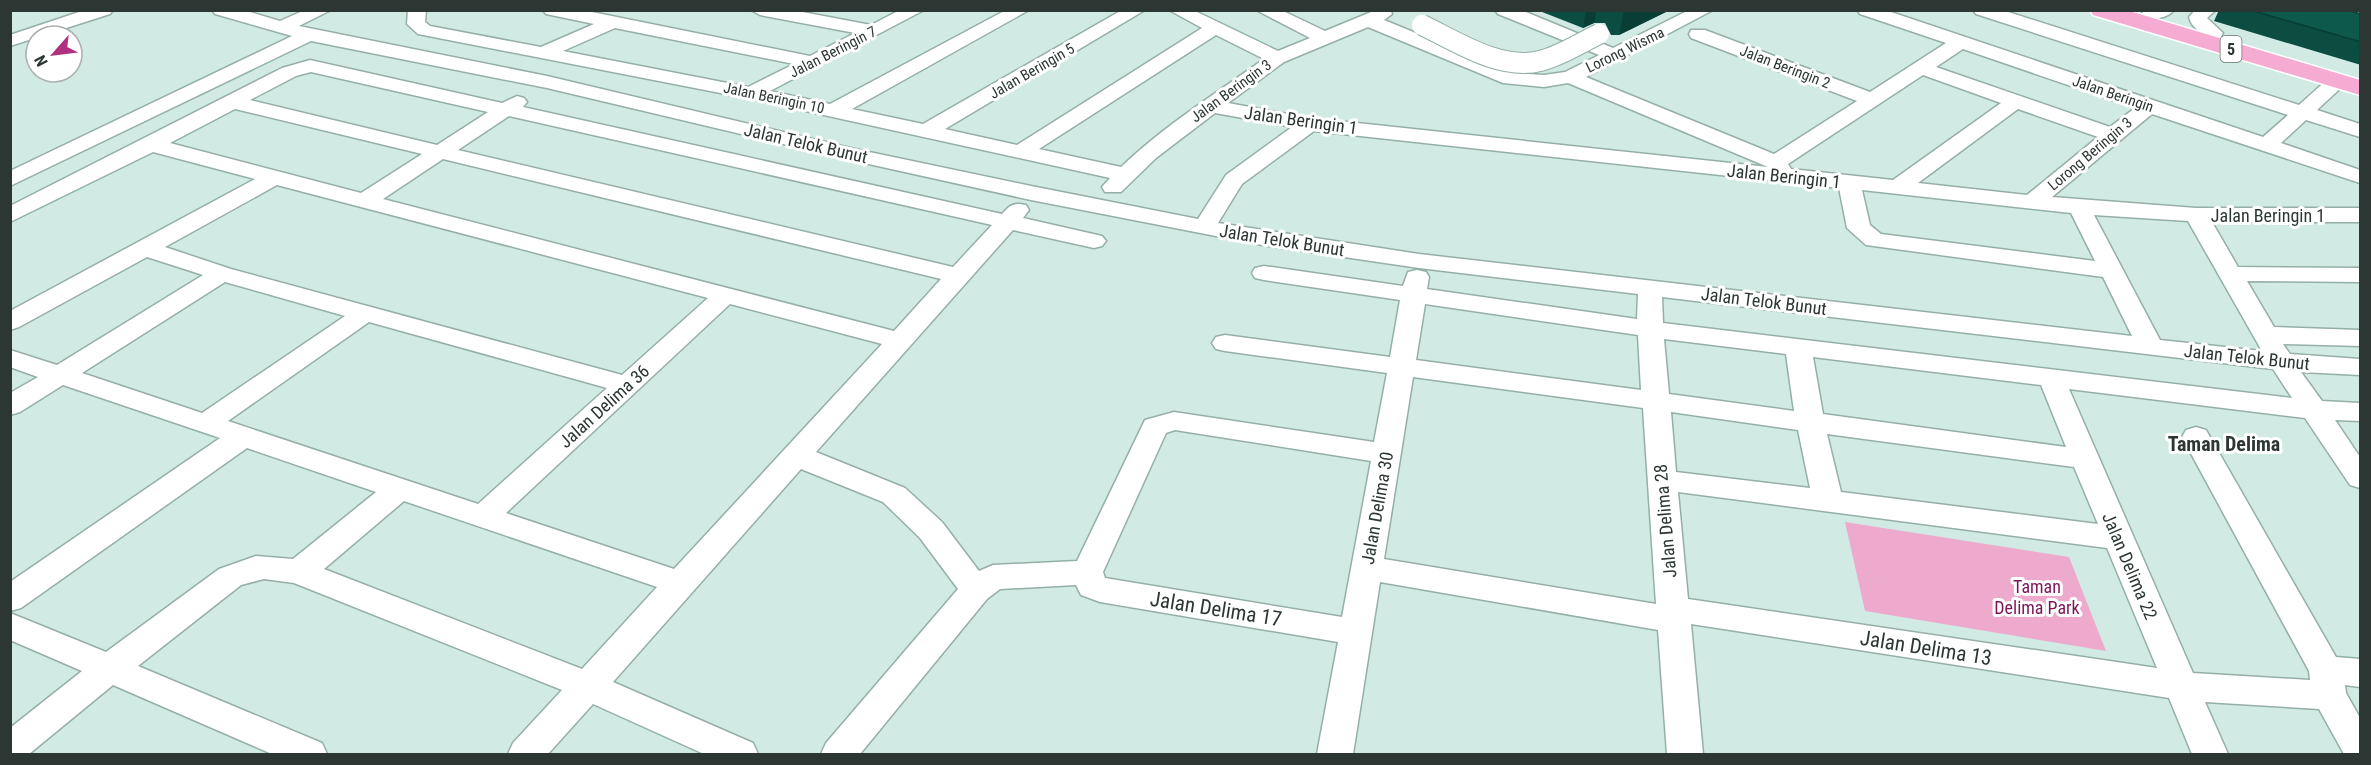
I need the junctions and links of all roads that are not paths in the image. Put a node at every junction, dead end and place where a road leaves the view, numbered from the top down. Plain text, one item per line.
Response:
1 (104, 10) edge
2 (322, 10) edge
3 (552, 10) edge
4 (638, 10) edge
5 (760, 10) edge
6 (915, 10) edge
7 (1020, 10) edge
8 (1136, 10) edge
9 (1178, 10) edge
10 (1265, 10) edge
11 (1504, 10) edge
12 (1704, 10) edge
13 (1982, 10) edge
14 (2054, 10) edge
15 (2101, 10) edge
16 (2207, 10) edge
17 (1391, 11) edge
18 (1867, 11) edge
19 (234, 12) edge
20 (2151, 12) edge
21 (418, 19) edge
22 (1368, 20) junction
23 (613, 22) junction
24 (2031, 26) junction
25 (281, 27) junction
26 (1215, 28) junction
27 (874, 31) junction
28 (2214, 33) junction
29 (1599, 34) dead end
30 (1698, 34) dead end
31 (309, 35) junction
32 (1325, 38) junction
33 (10, 41) edge
34 (1961, 42) junction
35 (545, 52) junction
36 (1993, 53) junction
37 (1617, 55) junction
38 (1277, 58) junction
39 (813, 62) junction
40 (1922, 68) junction
41 (2361, 76) edge
42 (1570, 77) junction
43 (2337, 81) junction
44 (547, 82) junction
45 (2361, 88) edge
46 (751, 93) junction
47 (1873, 100) junction
48 (2016, 101) junction
49 (232, 102) junction
50 (2149, 105) junction
51 (1209, 106) junction
52 (508, 108) junction
53 (833, 111) junction
54 (2303, 112) junction
55 (1310, 124) junction
56 (2361, 130) edge
57 (927, 131) junction
58 (2112, 135) junction
59 (151, 145) junction
60 (2267, 145) junction
61 (1020, 152) junction
62 (439, 153) junction
63 (1780, 169) junction
64 (1127, 175) junction
65 (275, 177) junction
66 (2361, 177) edge
67 (10, 180) edge
68 (1849, 183) junction
69 (1897, 188) junction
70 (1031, 193) junction
71 (364, 201) junction
72 (2031, 203) junction
73 (1091, 206) junction
74 (2079, 207) junction
75 (10, 215) edge
76 (2196, 215) junction
77 (2361, 215) edge
78 (1008, 221) junction
79 (1204, 227) junction
80 (1094, 241) dead end
81 (145, 248) junction
82 (1419, 261) junction
83 (2112, 271) junction
84 (1264, 273) dead end
85 (222, 274) junction
86 (2230, 274) junction
87 (2361, 275) edge
88 (958, 276) junction
89 (1650, 287) junction
90 (1416, 295) junction
91 (726, 296) junction
92 (366, 313) junction
93 (10, 322) edge
94 (1650, 329) junction
95 (2265, 334) junction
96 (2361, 338) edge
97 (900, 341) junction
98 (1225, 343) dead end
99 (2150, 346) junction
100 (1798, 347) junction
101 (10, 358) edge
102 (2281, 362) junction
103 (2361, 367) edge
104 (1402, 369) junction
105 (59, 375) junction
106 (2051, 378) junction
107 (628, 385) junction
108 (1656, 402) junction
109 (10, 406) edge
110 (2314, 410) junction
111 (2361, 412) edge
112 (1810, 421) junction
113 (205, 424) junction
114 (242, 437) junction
115 (2196, 438) dead end
116 (1387, 454) junction
117 (798, 456) junction
118 (2085, 459) junction
119 (2361, 478) edge
120 (1662, 480) junction
121 (399, 489) junction
122 (1828, 501) junction
123 (483, 517) junction
124 (2118, 538) junction
125 (1366, 568) junction
126 (299, 572) junction
127 (1087, 572) junction
128 (681, 583) junction
129 (975, 590) junction
130 (10, 599) edge
131 (1673, 614) junction
132 (10, 627) edge
133 (1356, 632) junction
134 (109, 669) junction
135 (2361, 674) edge
136 (2327, 682) junction
137 (588, 686) junction
138 (2180, 686) junction
139 (10, 749) edge
140 (2361, 750) edge
141 (309, 754) edge
142 (526, 754) edge
143 (740, 754) edge
144 (839, 754) edge
145 (1335, 754) edge
146 (1684, 754) edge
147 (2210, 754) edge

1 - 33 street
2 - 25 street
3 - 23 street
4 - 23 street
5 - 27 street
6 - 27 street, Jalan Beringin 7
7 - 53 street
8 - 57 street, Jalan Beringin 5
9 - 26 street
10 - 32 street
11 - 37 street
12 - 37 street, Lorong Wisma
13 - 24 street
14 - 24 street
15 - 43 highway, 5
16 - 28 street
17 - 22 street, Jalan Beringin 3
17 - 29 street, bridge
18 - 34 street, Jalan Beringin
19 - 25 street, Jalan Telok Bunut
20 - 28 highway, 5
21 - 35 street, Jalan Beringin 10
22 - 32 street, Jalan Beringin 3
22 - 42 street, Lorong Wisma
23 - 35 street
23 - 39 street
24 - 36 street
24 - 54 street
25 - 31 street, Jalan Telok Bunut
26 - 38 street
26 - 61 street
27 - 39 street, Jalan Beringin 7
28 - 41 highway, 5
30 - 47 street, Jalan Beringin 2
31 - 44 street, Jalan Telok Bunut
31 - 67 street
32 - 38 street, Jalan Beringin 3
34 - 36 street, Jalan Beringin
34 - 40 street
35 - 46 street, Jalan Beringin 10
36 - 50 street, Jalan Beringin
37 - 42 street, Lorong Wisma
38 - 51 street, Jalan Beringin 3
39 - 46 street, Jalan Beringin 7
40 - 47 street
40 - 48 street
42 - 63 street
43 - 45 highway, 5
43 - 54 street
44 - 52 street
44 - 70 street, Jalan Telok Bunut
46 - 53 street, Jalan Beringin 10
47 - 63 street
48 - 58 street
48 - 69 street
49 - 52 street
49 - 59 street
49 - 62 street
50 - 58 street, Lorong Beringin 3
50 - 60 street, Jalan Beringin
51 - 55 street, Jalan Beringin 1
51 - 64 street, Jalan Beringin 3
52 - 62 street
52 - 78 street
53 - 57 street, Jalan Beringin 10
54 - 56 street
54 - 60 street
55 - 63 street, Jalan Beringin 1
55 - 79 street
57 - 61 street, Jalan Beringin 10
58 - 72 street, Lorong Beringin 3
59 - 65 street
59 - 75 street
60 - 66 street, Jalan Beringin
61 - 64 street, Jalan Beringin 10
62 - 71 street
62 - 88 street
63 - 68 street, Jalan Beringin 1
64 - 73 street, Jalan Beringin 3
65 - 71 street
65 - 81 street
68 - 69 street, Jalan Beringin 1
68 - 83 street
69 - 72 street, Jalan Beringin 1
70 - 73 street, Jalan Telok Bunut
70 - 78 street
71 - 91 street
72 - 74 street, Jalan Beringin 1
73 - 79 street, Jalan Telok Bunut
74 - 76 street, Jalan Beringin 1
74 - 83 street
76 - 77 street, Jalan Beringin 1
76 - 86 street
78 - 80 street
78 - 88 street
79 - 82 street, Jalan Telok Bunut
81 - 85 street
81 - 93 street
82 - 89 street, Jalan Telok Bunut
82 - 90 street, Jalan Delima 30
83 - 99 street
84 - 90 street
85 - 92 street
85 - 105 street
86 - 87 street
86 - 95 street
88 - 97 street
89 - 94 street, Jalan Delima 28
89 - 99 street, Jalan Telok Bunut
90 - 94 street
90 - 104 street, Jalan Delima 30
91 - 97 street
91 - 107 street, Jalan Delima 36
92 - 107 street
92 - 113 street
94 - 100 street
94 - 108 street, Jalan Delima 28
95 - 96 street
95 - 102 street
97 - 117 street
98 - 104 street
99 - 102 street, Jalan Telok Bunut
100 - 106 street
100 - 112 street
101 - 105 street
102 - 103 street, Jalan Telok Bunut
102 - 110 street
104 - 108 street
104 - 116 street, Jalan Delima 30
105 - 109 street
105 - 113 street
106 - 110 street
106 - 118 street, Jalan Delima 22
107 - 123 street, Jalan Delima 36
108 - 112 street
108 - 120 street, Jalan Delima 28
110 - 111 street
110 - 119 street
112 - 118 street
112 - 122 street
113 - 114 street
114 - 121 street
114 - 130 street
115 - 136 street
116 - 125 street, Jalan Delima 30
116 - 127 street
117 - 128 street
117 - 129 street
118 - 124 street, Jalan Delima 22
120 - 122 street
120 - 131 street, Jalan Delima 28
121 - 123 street
121 - 126 street
122 - 124 street
123 - 128 street
124 - 138 street, Jalan Delima 22
125 - 131 street, Jalan Delima 13
125 - 133 street, Jalan Delima 30
126 - 134 street
126 - 137 street
127 - 129 street
127 - 133 street, Jalan Delima 17
128 - 137 street
129 - 144 street
131 - 138 street, Jalan Delima 13
131 - 146 street, Jalan Delima 28
132 - 134 street
133 - 145 street, Jalan Delima 30
134 - 139 street
134 - 141 street
135 - 136 street, Jalan Delima 13
136 - 138 street, Jalan Delima 13
136 - 140 street
137 - 142 street
137 - 143 street
138 - 147 street, Jalan Delima 22

